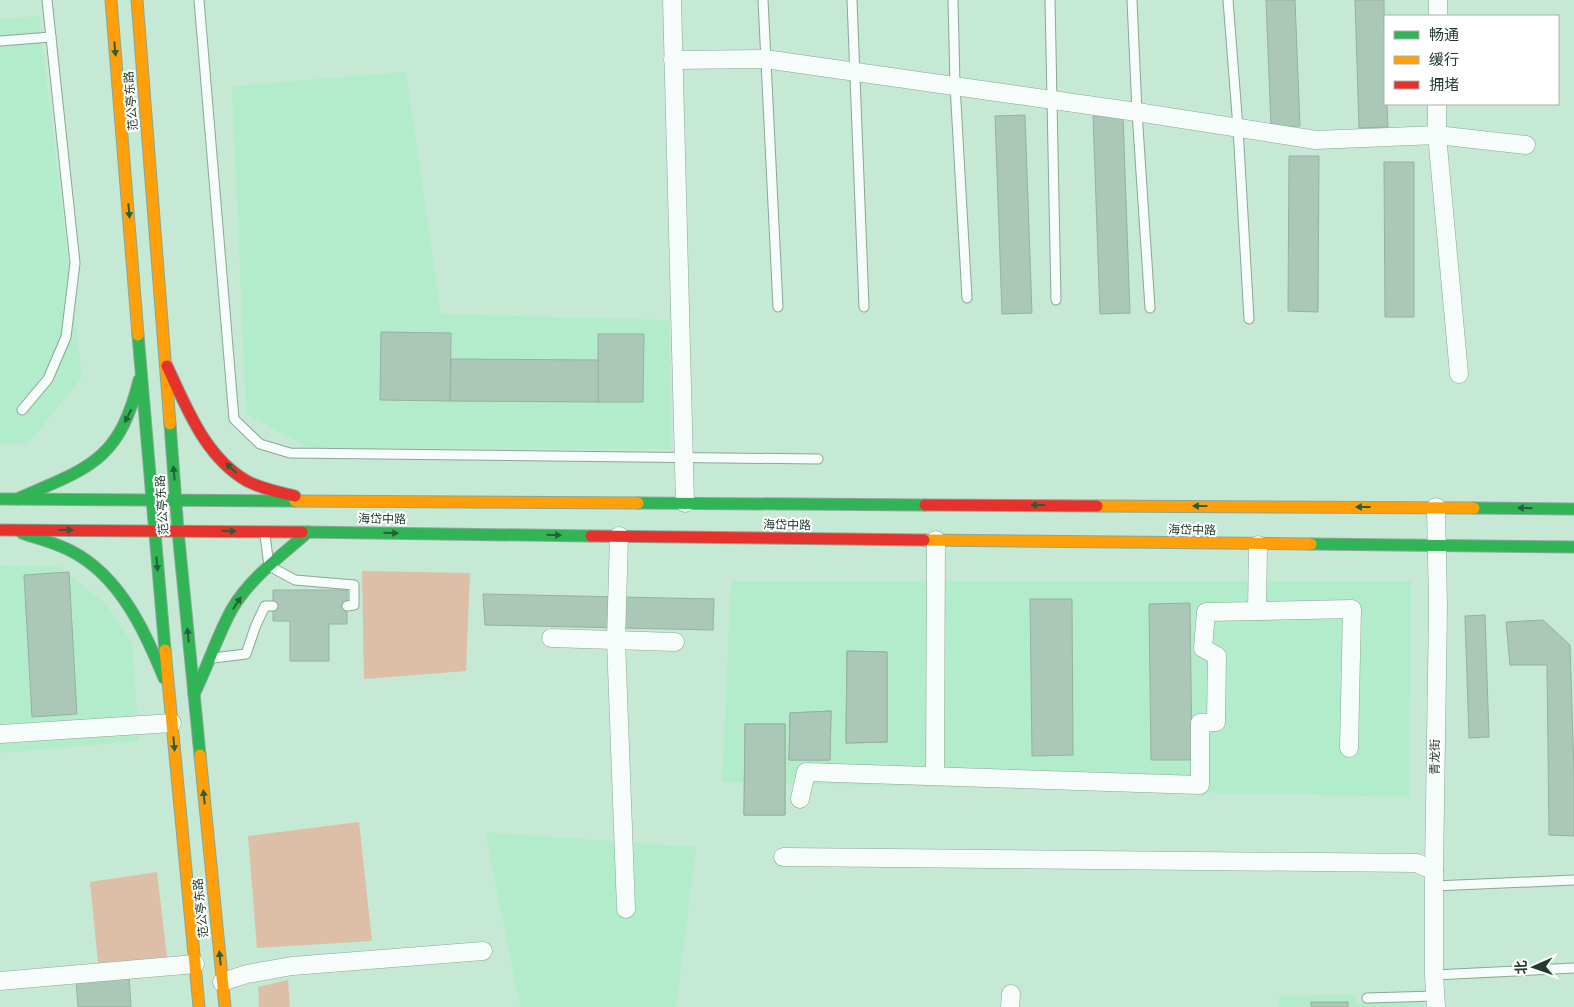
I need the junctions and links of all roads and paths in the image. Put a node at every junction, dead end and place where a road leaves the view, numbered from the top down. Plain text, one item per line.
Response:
1 (47, 0) edge
2 (112, 0) edge
3 (137, 0) edge
4 (199, 0) edge
5 (672, 0) edge
6 (763, 0) edge
7 (852, 0) edge
8 (953, 0) edge
9 (1050, 0) edge
10 (1132, 0) edge
11 (1228, 0) edge
12 (1438, 0) edge
13 (1438, 15) edge
14 (51, 37) junction
15 (0, 42) edge
16 (765, 59) junction
17 (673, 60) junction
18 (855, 71) junction
19 (955, 85) junction
20 (1052, 100) junction
21 (1437, 105) edge
22 (1137, 112) junction
23 (1238, 128) junction
24 (1437, 135) junction
25 (1526, 145) dead end
26 (967, 298) dead end
27 (1056, 300) dead end
28 (778, 307) dead end
29 (864, 307) dead end
30 (1150, 308) dead end
31 (1249, 319) dead end
32 (166, 363) junction
33 (142, 370) junction
34 (1459, 374) dead end
35 (22, 410) dead end
36 (818, 460) dead end
37 (0, 499) edge
38 (17, 499) junction
39 (152, 499) junction
40 (176, 500) junction
41 (307, 500) junction
42 (685, 503) junction
43 (1436, 507) junction
44 (1574, 509) edge
45 (0, 530) edge
46 (15, 530) junction
47 (154, 531) junction
48 (178, 531) junction
49 (265, 532) junction
50 (308, 532) junction
51 (619, 536) junction
52 (936, 540) junction
53 (1258, 545) junction
54 (1436, 546) junction
55 (1574, 547) edge
56 (269, 566) junction
57 (273, 606) dead end
58 (347, 606) dead end
59 (1256, 611) junction
60 (551, 638) dead end
61 (616, 640) junction
62 (675, 642) dead end
63 (211, 658) junction
64 (191, 660) junction
65 (170, 694) junction
66 (194, 694) junction
67 (172, 723) junction
68 (0, 734) edge
69 (1349, 748) dead end
70 (935, 776) junction
71 (800, 799) dead end
72 (783, 857) dead end
73 (1434, 878) junction
74 (1574, 880) edge
75 (626, 909) dead end
76 (483, 952) dead end
77 (195, 964) junction
78 (1574, 968) edge
79 (1434, 975) junction
80 (0, 981) edge
81 (222, 982) junction
82 (1367, 998) dead end
83 (1435, 1001) edge
84 (199, 1007) edge
85 (225, 1007) edge

1 - 14 lane
2 -> 33 main road, 范公亭东路
3 - 32 main road, 范公亭东路
4 - 36 lane
5 - 17 street
6 - 16 lane
7 - 18 lane
8 - 19 lane
9 - 20 lane
10 - 22 lane
11 - 23 lane
12 - 13 street
14 - 15 lane
14 - 35 lane
16 - 17 street
16 - 18 street
16 - 28 lane
17 - 42 street
18 - 19 street
18 - 29 lane
19 - 20 street
19 - 26 lane
20 - 22 street
20 - 27 lane
21 - 24 street
22 - 23 street
22 - 30 lane
23 - 24 street
23 - 31 lane
24 - 25 street
24 - 34 street
40 -> 32 main road, 范公亭东路
41 -> 32 main road
33 -> 38 main road
33 - 39 main road, 范公亭东路
37 - 38 main road, 海岱中路
38 - 39 main road, 海岱中路
39 - 40 main road, 海岱中路
39 - 47 main road, 范公亭东路
40 - 41 main road, 海岱中路
40 - 48 main road, 范公亭东路
41 - 42 main road, 海岱中路
43 -> 42 main road, 海岱中路
44 -> 43 main road, 海岱中路
43 - 54 street, 青龙街
45 - 46 main road, 海岱中路
46 -> 47 main road, 海岱中路
46 - 65 main road
47 - 48 main road, 海岱中路
47 -> 65 main road, 范公亭东路
48 -> 49 main road, 海岱中路
64 -> 48 main road, 范公亭东路
49 - 50 main road, 海岱中路
49 - 56 lane
50 -> 51 main road, 海岱中路
50 - 56 main road
51 - 52 main road, 海岱中路
51 - 61 street
52 - 53 main road, 海岱中路
52 - 70 street
53 - 54 main road, 海岱中路
53 - 59 street
54 - 55 main road, 海岱中路
54 - 73 street, 青龙街
56 - 58 lane
63 -> 56 main road
57 - 63 lane
59 - 69 street
59 - 70 street
60 - 61 street
61 - 62 street
61 - 75 street
63 - 64 lane
63 - 66 main road
64 - 66 main road, 范公亭东路
65 - 67 main road, 范公亭东路
81 -> 66 main road, 范公亭东路
67 - 68 street
67 -> 77 main road, 范公亭东路
70 - 71 street
72 - 73 street
73 - 74 lane
73 - 79 street, 青龙街
76 - 81 street
77 - 80 street
77 - 84 main road, 范公亭东路
78 - 79 lane
79 - 83 street, 青龙街
81 - 85 main road, 范公亭东路
82 - 83 lane

